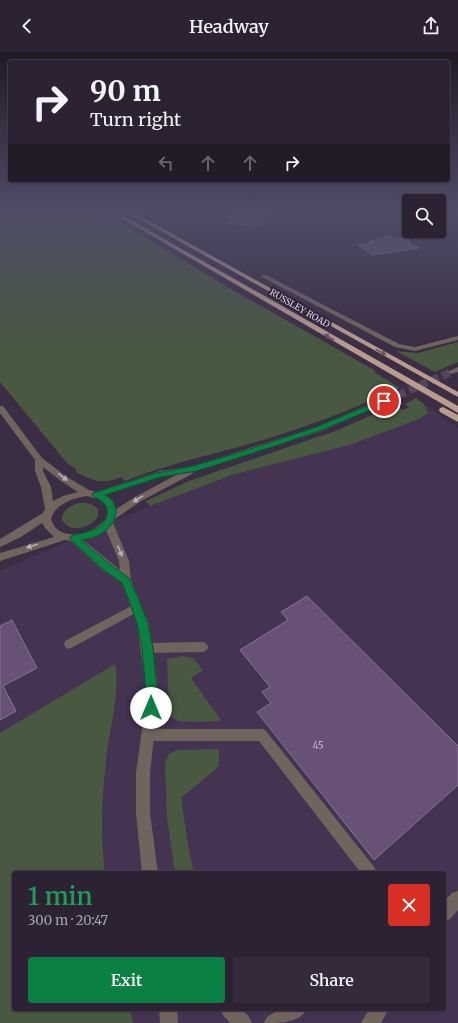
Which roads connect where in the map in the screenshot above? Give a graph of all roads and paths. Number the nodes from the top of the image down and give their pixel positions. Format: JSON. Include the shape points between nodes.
{"nodes":[{"id":1,"x":190,"y":256,"type":"edge"},
{"id":2,"x":209,"y":256,"type":"edge"},
{"id":3,"x":264,"y":276,"type":"dead end"},
{"id":4,"x":458,"y":338,"type":"edge"},
{"id":5,"x":363,"y":356,"type":"junction"},
{"id":6,"x":412,"y":369,"type":"junction"},
{"id":7,"x":458,"y":369,"type":"edge"},
{"id":8,"x":451,"y":372,"type":"tunnel mouth"},
{"id":9,"x":458,"y":389,"type":"edge"},
{"id":10,"x":398,"y":395,"type":"tunnel mouth"},
{"id":11,"x":458,"y":395,"type":"edge"},
{"id":12,"x":0,"y":408,"type":"edge"},
{"id":13,"x":458,"y":410,"type":"edge"},
{"id":14,"x":458,"y":419,"type":"edge"},
{"id":15,"x":39,"y":460,"type":"junction"},
{"id":16,"x":194,"y":469,"type":"junction"},
{"id":17,"x":92,"y":494,"type":"junction"},
{"id":18,"x":49,"y":512,"type":"junction"},
{"id":19,"x":110,"y":520,"type":"junction"},
{"id":20,"x":69,"y":538,"type":"junction"},
{"id":21,"x":0,"y":543,"type":"edge"},
{"id":22,"x":0,"y":557,"type":"edge"},
{"id":23,"x":126,"y":580,"type":"junction"},
{"id":24,"x":137,"y":608,"type":"junction"},
{"id":25,"x":69,"y":644,"type":"dead end"},
{"id":26,"x":147,"y":648,"type":"junction"},
{"id":27,"x":203,"y":648,"type":"dead end"},
{"id":28,"x":147,"y":736,"type":"junction"},
{"id":29,"x":150,"y":871,"type":"edge"},
{"id":30,"x":368,"y":871,"type":"edge"},
{"id":31,"x":458,"y":899,"type":"edge"},
{"id":32,"x":446,"y":912,"type":"edge"},
{"id":33,"x":168,"y":1011,"type":"edge"},
{"id":34,"x":231,"y":1011,"type":"edge"},
{"id":35,"x":294,"y":1011,"type":"edge"},
{"id":36,"x":379,"y":1011,"type":"edge"},
{"id":37,"x":169,"y":1023,"type":"edge"},
{"id":38,"x":243,"y":1023,"type":"edge"},
{"id":39,"x":273,"y":1023,"type":"edge"},
{"id":40,"x":370,"y":1023,"type":"edge"}],
"edges":[{"from":5,"to":1,"type":"highway","name":"RUSSLEY ROAD","one_way":true},
{"from":2,"to":6,"type":"highway","name":"RUSSLEY ROAD","one_way":true},
{"from":3,"to":4,"type":"lane","via":[[397,346],[415,349]]},
{"from":5,"to":13,"type":"highway","name":"RUSSLEY ROAD"},
{"from":5,"to":14,"type":"highway"},
{"from":6,"to":9,"type":"highway"},
{"from":6,"to":11,"type":"highway","name":"RUSSLEY ROAD"},
{"from":7,"to":8,"type":"street"},
{"from":10,"to":16,"type":"street","via":[[319,429]]},
{"from":12,"to":15,"type":"street"},
{"from":15,"to":17,"type":"street","one_way":true,"via":[[64,479]]},
{"from":15,"to":18,"type":"street","via":[[39,471],[46,487]]},
{"from":16,"to":17,"type":"street","via":[[160,474]]},
{"from":16,"to":19,"type":"street","one_way":true,"via":[[138,499]]},
{"from":17,"to":18,"type":"street","via":[[78,494],[66,498],[55,504]]},
{"from":17,"to":19,"type":"street","via":[[109,502],[112,509]]},
{"from":18,"to":20,"type":"street","via":[[48,525],[57,534]]},
{"from":18,"to":21,"type":"street"},
{"from":19,"to":20,"type":"street","via":[[94,534]]},
{"from":19,"to":23,"type":"street","one_way":true,"via":[[124,560]]},
{"from":20,"to":22,"type":"street","one_way":true},
{"from":20,"to":23,"type":"street"},
{"from":23,"to":24,"type":"street"},
{"from":24,"to":25,"type":"lane"},
{"from":24,"to":26,"type":"street"},
{"from":26,"to":27,"type":"lane"},
{"from":26,"to":28,"type":"street","via":[[151,708]]},
{"from":28,"to":29,"type":"street","via":[[142,813]]},
{"from":28,"to":30,"type":"lane","via":[[262,735]]},
{"from":31,"to":32,"type":"street"},
{"from":33,"to":37,"type":"street"},
{"from":34,"to":38,"type":"street"},
{"from":35,"to":39,"type":"street"},
{"from":36,"to":40,"type":"street"}]}
